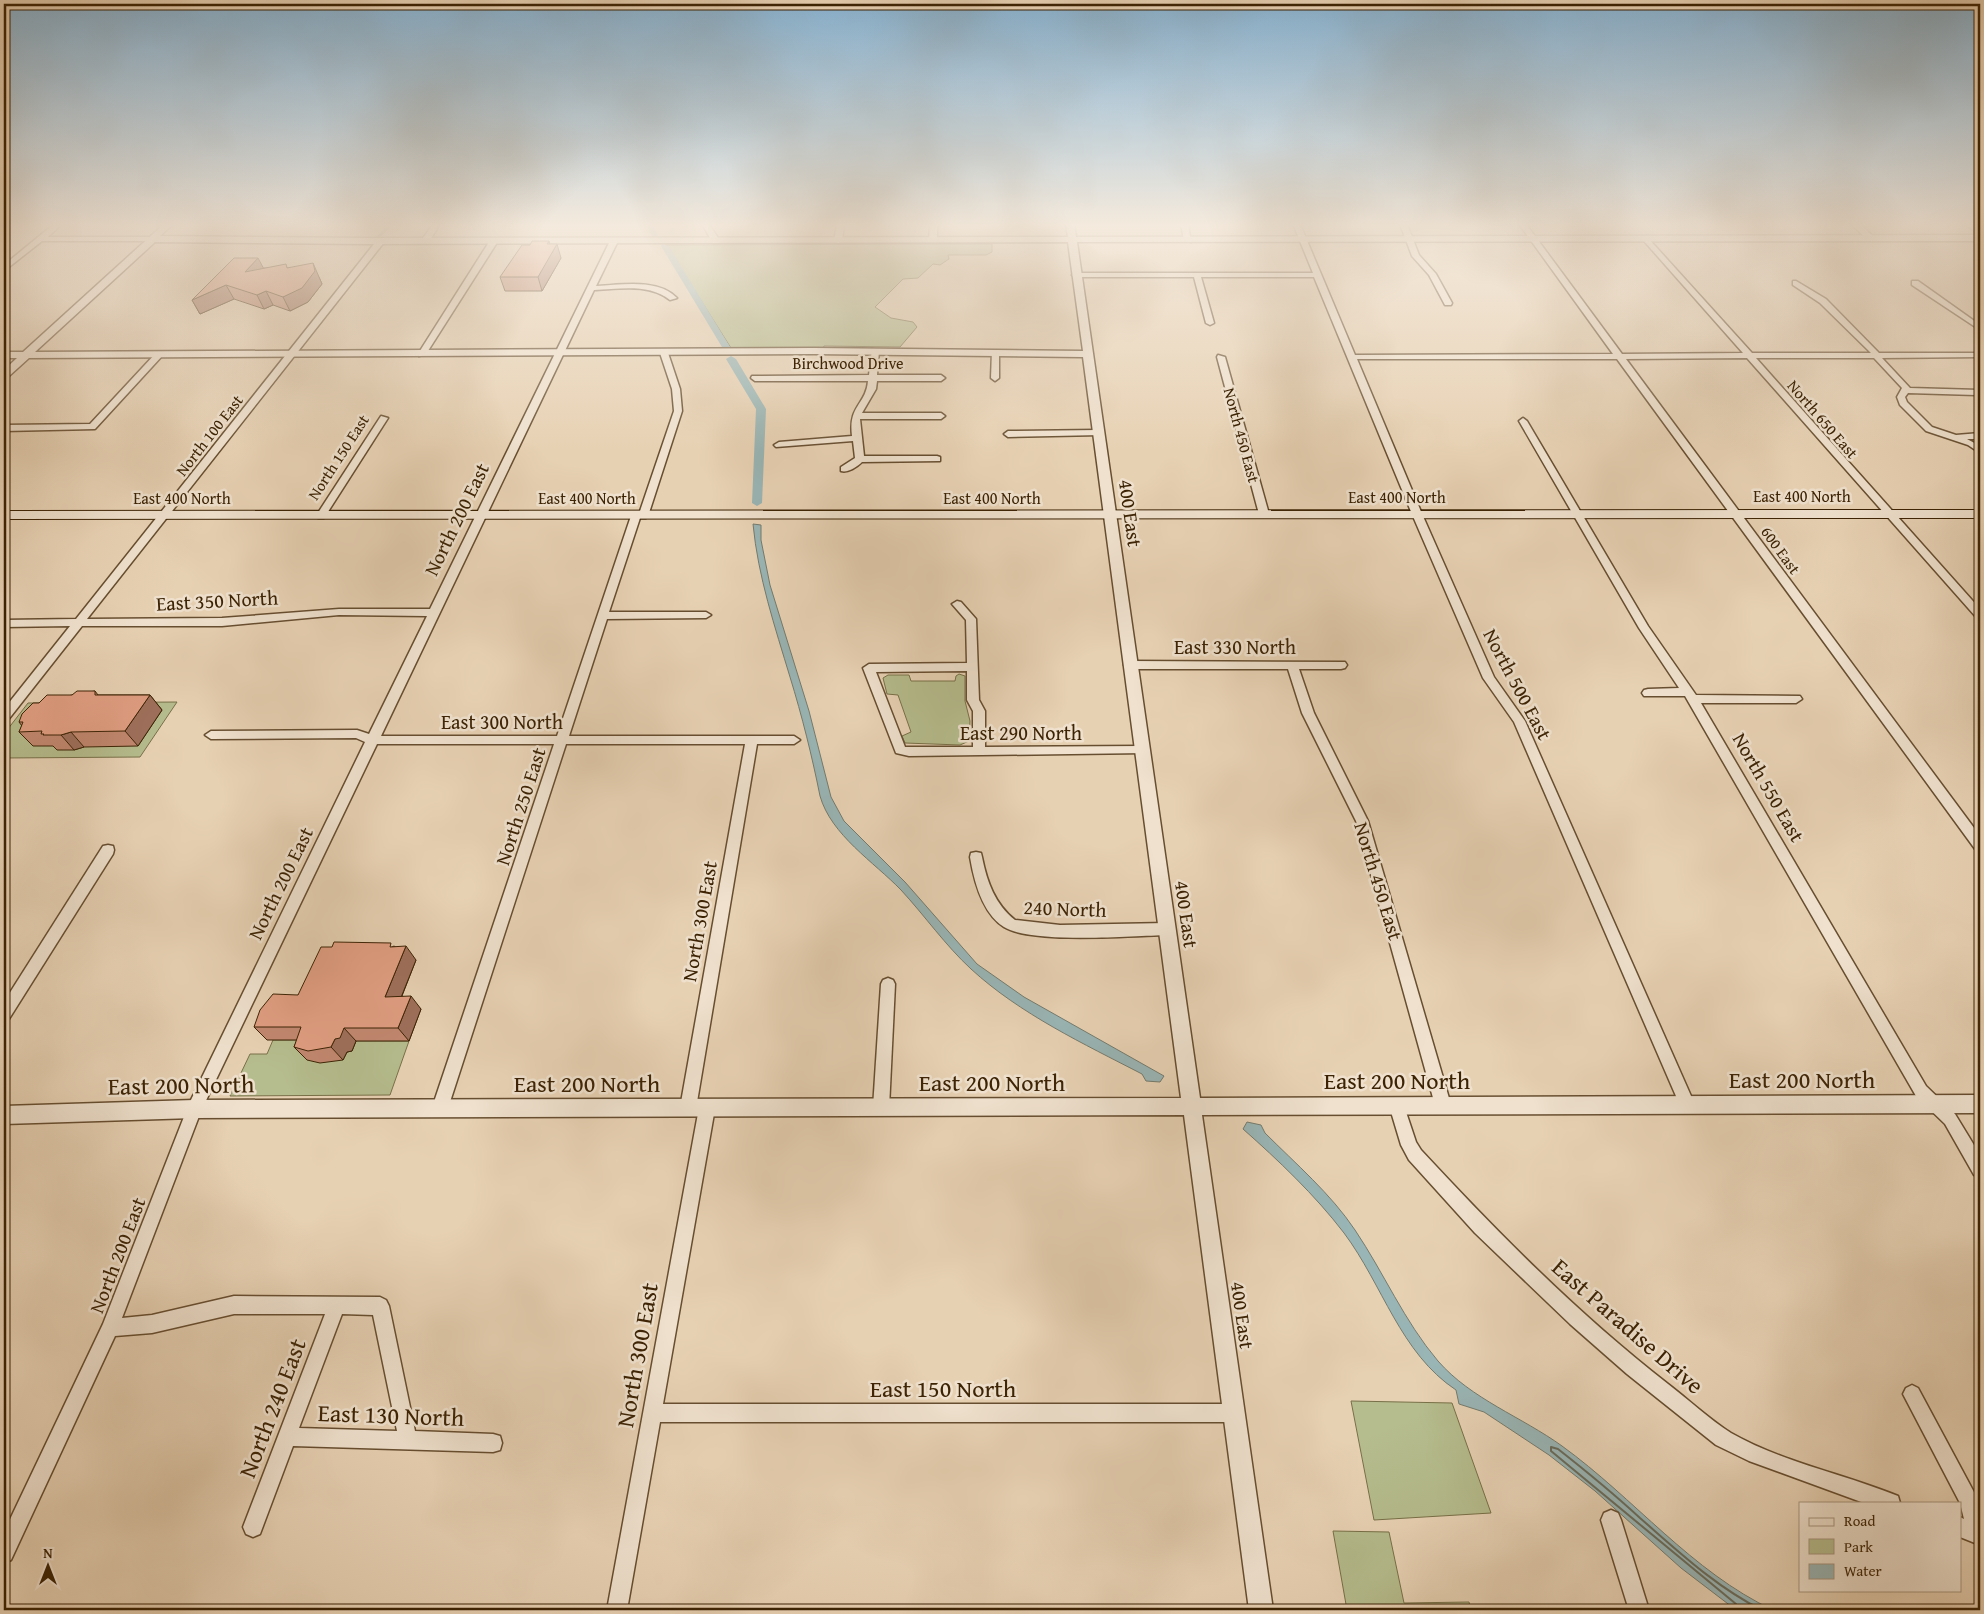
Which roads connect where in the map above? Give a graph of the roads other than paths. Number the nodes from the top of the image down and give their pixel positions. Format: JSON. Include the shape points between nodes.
{"nodes":[{"id":1,"x":86,"y":299,"type":"edge"},
{"id":2,"x":335,"y":299,"type":"edge"},
{"id":3,"x":457,"y":299,"type":"edge"},
{"id":4,"x":586,"y":299,"type":"edge"},
{"id":5,"x":1079,"y":299,"type":"edge"},
{"id":6,"x":1204,"y":299,"type":"edge"},
{"id":7,"x":1327,"y":299,"type":"edge"},
{"id":8,"x":1446,"y":299,"type":"edge"},
{"id":9,"x":1576,"y":299,"type":"edge"},
{"id":10,"x":1699,"y":299,"type":"edge"},
{"id":11,"x":1820,"y":299,"type":"edge"},
{"id":12,"x":1939,"y":299,"type":"edge"},
{"id":13,"x":1448,"y":303,"type":"dead end"},
{"id":14,"x":1210,"y":323,"type":"dead end"},
{"id":15,"x":1980,"y":328,"type":"edge"},
{"id":16,"x":875,"y":352,"type":"junction"},
{"id":17,"x":664,"y":353,"type":"junction"},
{"id":18,"x":422,"y":354,"type":"junction"},
{"id":19,"x":558,"y":354,"type":"junction"},
{"id":20,"x":995,"y":354,"type":"junction"},
{"id":21,"x":1087,"y":354,"type":"junction"},
{"id":22,"x":4,"y":355,"type":"edge"},
{"id":23,"x":25,"y":355,"type":"junction"},
{"id":24,"x":159,"y":355,"type":"junction"},
{"id":25,"x":291,"y":355,"type":"junction"},
{"id":26,"x":1747,"y":355,"type":"junction"},
{"id":27,"x":1876,"y":355,"type":"junction"},
{"id":28,"x":1980,"y":355,"type":"edge"},
{"id":29,"x":1618,"y":356,"type":"junction"},
{"id":30,"x":1221,"y":357,"type":"dead end"},
{"id":31,"x":1352,"y":357,"type":"junction"},
{"id":32,"x":4,"y":375,"type":"edge"},
{"id":33,"x":755,"y":378,"type":"dead end"},
{"id":34,"x":873,"y":378,"type":"junction"},
{"id":35,"x":941,"y":378,"type":"dead end"},
{"id":36,"x":995,"y":378,"type":"dead end"},
{"id":37,"x":1906,"y":390,"type":"junction"},
{"id":38,"x":1976,"y":392,"type":"dead end"},
{"id":39,"x":856,"y":416,"type":"junction"},
{"id":40,"x":941,"y":416,"type":"dead end"},
{"id":41,"x":384,"y":418,"type":"dead end"},
{"id":42,"x":1523,"y":421,"type":"dead end"},
{"id":43,"x":4,"y":428,"type":"edge"},
{"id":44,"x":1098,"y":433,"type":"junction"},
{"id":45,"x":1008,"y":434,"type":"dead end"},
{"id":46,"x":1980,"y":436,"type":"edge"},
{"id":47,"x":857,"y":438,"type":"junction"},
{"id":48,"x":1955,"y":438,"type":"junction"},
{"id":49,"x":779,"y":444,"type":"dead end"},
{"id":50,"x":1980,"y":450,"type":"edge"},
{"id":51,"x":860,"y":459,"type":"junction"},
{"id":52,"x":937,"y":459,"type":"dead end"},
{"id":53,"x":844,"y":469,"type":"dead end"},
{"id":54,"x":1264,"y":514,"type":"junction"},
{"id":55,"x":1417,"y":514,"type":"junction"},
{"id":56,"x":1578,"y":514,"type":"junction"},
{"id":57,"x":1735,"y":514,"type":"junction"},
{"id":58,"x":1889,"y":514,"type":"junction"},
{"id":59,"x":1980,"y":514,"type":"edge"},
{"id":60,"x":4,"y":515,"type":"edge"},
{"id":61,"x":165,"y":515,"type":"junction"},
{"id":62,"x":1109,"y":515,"type":"junction"},
{"id":63,"x":321,"y":516,"type":"junction"},
{"id":64,"x":480,"y":516,"type":"junction"},
{"id":65,"x":640,"y":516,"type":"junction"},
{"id":66,"x":957,"y":604,"type":"dead end"},
{"id":67,"x":432,"y":613,"type":"junction"},
{"id":68,"x":706,"y":615,"type":"dead end"},
{"id":69,"x":1980,"y":615,"type":"edge"},
{"id":70,"x":603,"y":616,"type":"junction"},
{"id":71,"x":4,"y":623,"type":"edge"},
{"id":72,"x":78,"y":623,"type":"junction"},
{"id":73,"x":1130,"y":665,"type":"junction"},
{"id":74,"x":1292,"y":665,"type":"junction"},
{"id":75,"x":1341,"y":665,"type":"dead end"},
{"id":76,"x":972,"y":667,"type":"junction"},
{"id":77,"x":1648,"y":693,"type":"dead end"},
{"id":78,"x":1690,"y":695,"type":"junction"},
{"id":79,"x":1796,"y":699,"type":"dead end"},
{"id":80,"x":4,"y":717,"type":"edge"},
{"id":81,"x":212,"y":735,"type":"dead end"},
{"id":82,"x":563,"y":739,"type":"junction"},
{"id":83,"x":371,"y":740,"type":"junction"},
{"id":84,"x":752,"y":740,"type":"junction"},
{"id":85,"x":794,"y":740,"type":"dead end"},
{"id":86,"x":1142,"y":750,"type":"junction"},
{"id":87,"x":978,"y":751,"type":"junction"},
{"id":88,"x":1980,"y":845,"type":"edge"},
{"id":89,"x":108,"y":850,"type":"dead end"},
{"id":90,"x":976,"y":857,"type":"dead end"},
{"id":91,"x":1167,"y":929,"type":"junction"},
{"id":92,"x":888,"y":984,"type":"dead end"},
{"id":93,"x":4,"y":1014,"type":"edge"},
{"id":94,"x":1687,"y":1104,"type":"junction"},
{"id":95,"x":1936,"y":1104,"type":"junction"},
{"id":96,"x":1980,"y":1104,"type":"edge"},
{"id":97,"x":1397,"y":1105,"type":"junction"},
{"id":98,"x":1443,"y":1105,"type":"junction"},
{"id":99,"x":1191,"y":1106,"type":"junction"},
{"id":100,"x":440,"y":1108,"type":"junction"},
{"id":101,"x":688,"y":1108,"type":"junction"},
{"id":102,"x":707,"y":1108,"type":"junction"},
{"id":103,"x":881,"y":1108,"type":"junction"},
{"id":104,"x":194,"y":1109,"type":"junction"},
{"id":105,"x":4,"y":1115,"type":"edge"},
{"id":106,"x":1980,"y":1170,"type":"edge"},
{"id":107,"x":336,"y":1307,"type":"junction"},
{"id":108,"x":110,"y":1328,"type":"junction"},
{"id":109,"x":1912,"y":1394,"type":"dead end"},
{"id":110,"x":652,"y":1413,"type":"junction"},
{"id":111,"x":1234,"y":1413,"type":"junction"},
{"id":112,"x":287,"y":1437,"type":"junction"},
{"id":113,"x":408,"y":1441,"type":"junction"},
{"id":114,"x":493,"y":1443,"type":"dead end"},
{"id":115,"x":1888,"y":1502,"type":"edge"},
{"id":116,"x":1611,"y":1520,"type":"dead end"},
{"id":117,"x":253,"y":1527,"type":"dead end"},
{"id":118,"x":1972,"y":1532,"type":"edge"},
{"id":119,"x":4,"y":1553,"type":"edge"},
{"id":120,"x":617,"y":1610,"type":"edge"},
{"id":121,"x":1261,"y":1610,"type":"edge"},
{"id":122,"x":1639,"y":1610,"type":"edge"}],
"edges":[{"from":1,"to":23,"type":"street"},
{"from":2,"to":25,"type":"street","name":"North 100 East"},
{"from":3,"to":18,"type":"street"},
{"from":4,"to":19,"type":"street","name":"North 200 East"},
{"from":5,"to":21,"type":"street","name":"400 East"},
{"from":6,"to":14,"type":"street"},
{"from":7,"to":31,"type":"street","name":"North 500 East"},
{"from":8,"to":13,"type":"street"},
{"from":9,"to":29,"type":"street","name":"600 East"},
{"from":10,"to":26,"type":"street","name":"North 650 East"},
{"from":11,"to":27,"type":"street"},
{"from":12,"to":15,"type":"street"},
{"from":16,"to":17,"type":"street"},
{"from":16,"to":20,"type":"street"},
{"from":16,"to":34,"type":"street"},
{"from":17,"to":19,"type":"street"},
{"from":17,"to":65,"type":"street","name":"North 250 East","via":[[676,389],[678,411]]},
{"from":18,"to":19,"type":"street"},
{"from":18,"to":25,"type":"street"},
{"from":19,"to":64,"type":"street","name":"North 200 East"},
{"from":20,"to":21,"type":"street"},
{"from":20,"to":36,"type":"street"},
{"from":21,"to":44,"type":"street","name":"400 East"},
{"from":22,"to":23,"type":"street"},
{"from":23,"to":24,"type":"street"},
{"from":23,"to":32,"type":"street"},
{"from":24,"to":25,"type":"street"},
{"from":24,"to":43,"type":"street","via":[[92,428]]},
{"from":25,"to":61,"type":"street","name":"North 100 East"},
{"from":26,"to":27,"type":"street"},
{"from":26,"to":29,"type":"street"},
{"from":26,"to":58,"type":"street","name":"North 650 East"},
{"from":27,"to":28,"type":"street"},
{"from":27,"to":37,"type":"street"},
{"from":29,"to":31,"type":"street"},
{"from":29,"to":57,"type":"street","name":"600 East"},
{"from":30,"to":54,"type":"street","name":"North 450 East"},
{"from":31,"to":55,"type":"street","name":"North 500 East"},
{"from":33,"to":34,"type":"street","name":"Birchwood Drive"},
{"from":34,"to":35,"type":"street","name":"Birchwood Drive"},
{"from":34,"to":39,"type":"street","via":[[871,394]]},
{"from":37,"to":38,"type":"street"},
{"from":37,"to":48,"type":"street","via":[[1901,400],[1910,411],[1929,429]]},
{"from":39,"to":40,"type":"street"},
{"from":39,"to":47,"type":"street"},
{"from":41,"to":63,"type":"street","name":"North 150 East"},
{"from":42,"to":56,"type":"street","name":"North 550 East"},
{"from":44,"to":45,"type":"street"},
{"from":44,"to":62,"type":"street","name":"400 East"},
{"from":46,"to":48,"type":"street"},
{"from":47,"to":49,"type":"street"},
{"from":47,"to":51,"type":"street"},
{"from":48,"to":50,"type":"street"},
{"from":51,"to":52,"type":"street"},
{"from":51,"to":53,"type":"street"},
{"from":54,"to":55,"type":"main road","name":"East 400 North"},
{"from":54,"to":62,"type":"main road","name":"East 400 North"},
{"from":55,"to":56,"type":"main road","name":"East 400 North"},
{"from":55,"to":94,"type":"street","name":"North 500 East","via":[[1489,678],[1520,721]]},
{"from":56,"to":57,"type":"main road","name":"East 400 North"},
{"from":56,"to":78,"type":"street","name":"North 550 East","via":[[1644,628]]},
{"from":57,"to":58,"type":"main road","name":"East 400 North"},
{"from":57,"to":88,"type":"street","name":"600 East"},
{"from":58,"to":59,"type":"main road","name":"East 400 North"},
{"from":58,"to":69,"type":"street","name":"North 650 East"},
{"from":60,"to":61,"type":"main road","name":"East 400 North"},
{"from":61,"to":63,"type":"main road","name":"East 400 North"},
{"from":61,"to":72,"type":"street","name":"North 100 East"},
{"from":62,"to":65,"type":"main road","name":"East 400 North"},
{"from":62,"to":73,"type":"street","name":"400 East"},
{"from":63,"to":64,"type":"main road","name":"East 400 North"},
{"from":64,"to":65,"type":"main road","name":"East 400 North"},
{"from":64,"to":67,"type":"street","name":"North 200 East"},
{"from":65,"to":70,"type":"street","name":"North 250 East"},
{"from":66,"to":76,"type":"street","via":[[971,619]]},
{"from":67,"to":72,"type":"street","name":"East 350 North","via":[[339,612],[222,622]]},
{"from":67,"to":83,"type":"street","name":"North 200 East"},
{"from":68,"to":70,"type":"street"},
{"from":70,"to":82,"type":"street","name":"North 250 East"},
{"from":71,"to":72,"type":"street","name":"East 350 North"},
{"from":72,"to":80,"type":"street","name":"North 100 East"},
{"from":73,"to":74,"type":"street","name":"East 330 North"},
{"from":73,"to":86,"type":"street","name":"400 East"},
{"from":74,"to":75,"type":"street","name":"East 330 North"},
{"from":74,"to":98,"type":"street","name":"North 450 East","via":[[1308,713],[1362,821]]},
{"from":76,"to":87,"type":"street","via":[[973,700],[979,711]]},
{"from":76,"to":87,"type":"street","name":"East 290 North","via":[[869,668],[900,750]]},
{"from":77,"to":78,"type":"street"},
{"from":78,"to":79,"type":"street"},
{"from":78,"to":95,"type":"street","name":"North 550 East","via":[[1921,1091]]},
{"from":81,"to":83,"type":"street","name":"East 300 North","via":[[356,734]]},
{"from":82,"to":83,"type":"street","name":"East 300 North"},
{"from":82,"to":84,"type":"street","name":"East 300 North"},
{"from":82,"to":100,"type":"street","name":"North 250 East"},
{"from":83,"to":104,"type":"street","name":"North 200 East"},
{"from":84,"to":85,"type":"street","name":"East 300 North"},
{"from":84,"to":101,"type":"street","name":"North 300 East"},
{"from":86,"to":87,"type":"street","name":"East 290 North"},
{"from":86,"to":91,"type":"street","name":"400 East"},
{"from":89,"to":93,"type":"street"},
{"from":90,"to":91,"type":"street","name":"240 North","via":[[988,896],[997,912],[1012,926],[1040,931]]},
{"from":91,"to":99,"type":"street","name":"400 East"},
{"from":92,"to":103,"type":"street"},
{"from":94,"to":95,"type":"street","name":"East 200 North"},
{"from":94,"to":98,"type":"street","name":"East 200 North"},
{"from":95,"to":96,"type":"street","name":"East 200 North"},
{"from":95,"to":106,"type":"street","name":"North 550 East","via":[[1950,1119]]},
{"from":97,"to":98,"type":"street","name":"East 200 North"},
{"from":97,"to":99,"type":"street","name":"East 200 North"},
{"from":97,"to":115,"type":"street","name":"East Paradise Drive","via":[[1415,1155],[1481,1226],[1576,1318],[1685,1410],[1723,1438],[1749,1452]]},
{"from":99,"to":103,"type":"street","name":"East 200 North"},
{"from":99,"to":111,"type":"street","name":"400 East"},
{"from":100,"to":101,"type":"street","name":"East 200 North"},
{"from":100,"to":104,"type":"street","name":"East 200 North"},
{"from":101,"to":102,"type":"street","name":"East 200 North"},
{"from":102,"to":103,"type":"street","name":"East 200 North"},
{"from":102,"to":110,"type":"street","name":"North 300 East"},
{"from":104,"to":105,"type":"street","name":"East 200 North"},
{"from":104,"to":108,"type":"street","name":"North 200 East"},
{"from":107,"to":108,"type":"street","via":[[234,1305],[152,1324]]},
{"from":107,"to":112,"type":"street","name":"North 240 East"},
{"from":107,"to":113,"type":"street","via":[[380,1306]]},
{"from":108,"to":119,"type":"street","name":"North 200 East"},
{"from":109,"to":118,"type":"street","via":[[1969,1504]]},
{"from":110,"to":111,"type":"street","name":"East 150 North"},
{"from":110,"to":120,"type":"street","name":"North 300 East"},
{"from":111,"to":121,"type":"street","name":"400 East"},
{"from":112,"to":113,"type":"street","name":"East 130 North"},
{"from":112,"to":117,"type":"street","name":"North 240 East"},
{"from":113,"to":114,"type":"street","name":"East 130 North"},
{"from":116,"to":122,"type":"street"}]}
